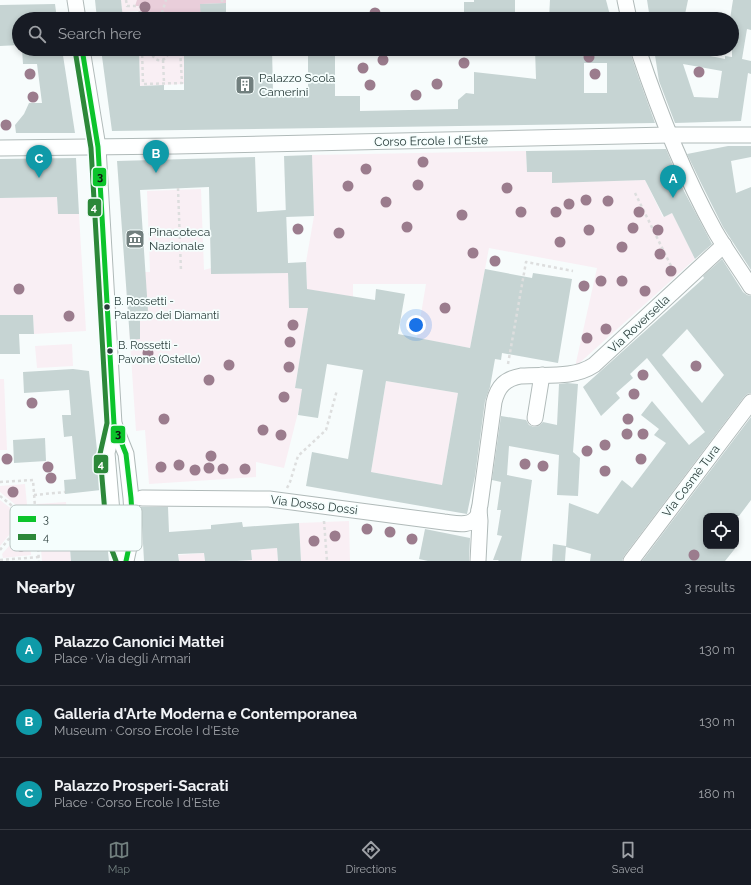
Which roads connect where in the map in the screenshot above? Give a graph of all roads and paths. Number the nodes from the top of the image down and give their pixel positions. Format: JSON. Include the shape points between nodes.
{"nodes":[{"id":1,"x":75,"y":0,"type":"edge"},
{"id":2,"x":126,"y":0,"type":"edge"},
{"id":3,"x":166,"y":0,"type":"edge"},
{"id":4,"x":625,"y":0,"type":"edge"},
{"id":5,"x":77,"y":12,"type":"edge"},
{"id":6,"x":140,"y":12,"type":"edge"},
{"id":7,"x":163,"y":12,"type":"edge"},
{"id":8,"x":628,"y":12,"type":"edge"},
{"id":9,"x":84,"y":56,"type":"edge"},
{"id":10,"x":142,"y":56,"type":"edge"},
{"id":11,"x":153,"y":56,"type":"edge"},
{"id":12,"x":167,"y":56,"type":"edge"},
{"id":13,"x":180,"y":56,"type":"edge"},
{"id":14,"x":640,"y":56,"type":"edge"},
{"id":15,"x":163,"y":60,"type":"junction"},
{"id":16,"x":164,"y":84,"type":"junction"},
{"id":17,"x":751,"y":134,"type":"edge"},
{"id":18,"x":669,"y":135,"type":"junction"},
{"id":19,"x":104,"y":147,"type":"junction"},
{"id":20,"x":0,"y":148,"type":"edge"},
{"id":21,"x":178,"y":188,"type":"dead end"},
{"id":22,"x":635,"y":192,"type":"dead end"},
{"id":23,"x":203,"y":232,"type":"dead end"},
{"id":24,"x":180,"y":233,"type":"junction"},
{"id":25,"x":148,"y":234,"type":"dead end"},
{"id":26,"x":724,"y":245,"type":"junction"},
{"id":27,"x":181,"y":271,"type":"dead end"},
{"id":28,"x":573,"y":271,"type":"dead end"},
{"id":29,"x":681,"y":285,"type":"junction"},
{"id":30,"x":751,"y":287,"type":"edge"},
{"id":31,"x":542,"y":375,"type":"junction"},
{"id":32,"x":505,"y":383,"type":"junction"},
{"id":33,"x":337,"y":390,"type":"dead end"},
{"id":34,"x":751,"y":402,"type":"edge"},
{"id":35,"x":535,"y":418,"type":"dead end"},
{"id":36,"x":0,"y":482,"type":"edge"},
{"id":37,"x":65,"y":492,"type":"dead end"},
{"id":38,"x":34,"y":495,"type":"junction"},
{"id":39,"x":0,"y":496,"type":"edge"},
{"id":40,"x":142,"y":498,"type":"dead end"},
{"id":41,"x":281,"y":501,"type":"junction"},
{"id":42,"x":11,"y":505,"type":"edge"},
{"id":43,"x":35,"y":505,"type":"edge"},
{"id":44,"x":131,"y":505,"type":"edge"},
{"id":45,"x":322,"y":506,"type":"junction"},
{"id":46,"x":479,"y":510,"type":"junction"},
{"id":47,"x":10,"y":537,"type":"edge"},
{"id":48,"x":0,"y":550,"type":"edge"},
{"id":49,"x":39,"y":551,"type":"edge"},
{"id":50,"x":128,"y":551,"type":"edge"},
{"id":51,"x":39,"y":557,"type":"junction"},
{"id":52,"x":0,"y":560,"type":"edge"},
{"id":53,"x":39,"y":561,"type":"edge"},
{"id":54,"x":125,"y":561,"type":"edge"},
{"id":55,"x":327,"y":561,"type":"edge"},
{"id":56,"x":478,"y":561,"type":"edge"},
{"id":57,"x":631,"y":561,"type":"edge"}],
"edges":[{"from":1,"to":5,"type":"street"},
{"from":2,"to":6,"type":"path","via":[[127,6],[140,6]]},
{"from":3,"to":7,"type":"path"},
{"from":4,"to":8,"type":"street"},
{"from":9,"to":19,"type":"street"},
{"from":10,"to":16,"type":"path","via":[[143,84]]},
{"from":11,"to":15,"type":"path"},
{"from":12,"to":15,"type":"path"},
{"from":13,"to":16,"type":"path","via":[[182,83]]},
{"from":14,"to":18,"type":"street"},
{"from":15,"to":16,"type":"path"},
{"from":17,"to":18,"type":"street","name":"Corso Ercole I d'Este"},
{"from":18,"to":19,"type":"street","name":"Corso Ercole I d'Este"},
{"from":18,"to":26,"type":"street","via":[[694,190]]},
{"from":19,"to":20,"type":"street","name":"Corso Ercole I d'Este"},
{"from":19,"to":44,"type":"street","via":[[114,424],[126,454]]},
{"from":21,"to":24,"type":"path"},
{"from":22,"to":29,"type":"path"},
{"from":23,"to":24,"type":"path"},
{"from":24,"to":25,"type":"path"},
{"from":24,"to":27,"type":"path"},
{"from":26,"to":29,"type":"street","name":"Via Roversella"},
{"from":26,"to":30,"type":"street"},
{"from":28,"to":32,"type":"path","via":[[526,262]]},
{"from":29,"to":31,"type":"street","name":"Via Roversella","via":[[590,368],[576,373]]},
{"from":31,"to":32,"type":"street","name":"Via Roversella","via":[[514,378]]},
{"from":31,"to":35,"type":"street"},
{"from":32,"to":46,"type":"street","via":[[496,394]]},
{"from":33,"to":41,"type":"path","via":[[326,430],[298,456]]},
{"from":34,"to":57,"type":"street","name":"Via Cosmè Tura"},
{"from":36,"to":38,"type":"path","via":[[33,480]]},
{"from":37,"to":38,"type":"path"},
{"from":38,"to":43,"type":"path"},
{"from":39,"to":42,"type":"path"},
{"from":40,"to":41,"type":"street","name":"Via Dosso Dossi"},
{"from":41,"to":45,"type":"street","name":"Via Dosso Dossi"},
{"from":45,"to":46,"type":"street","name":"Via Dosso Dossi","via":[[460,523],[472,521]]},
{"from":45,"to":55,"type":"path"},
{"from":46,"to":56,"type":"street"},
{"from":47,"to":48,"type":"path"},
{"from":49,"to":51,"type":"path"},
{"from":50,"to":54,"type":"street"},
{"from":51,"to":52,"type":"path"},
{"from":51,"to":53,"type":"path"}]}
